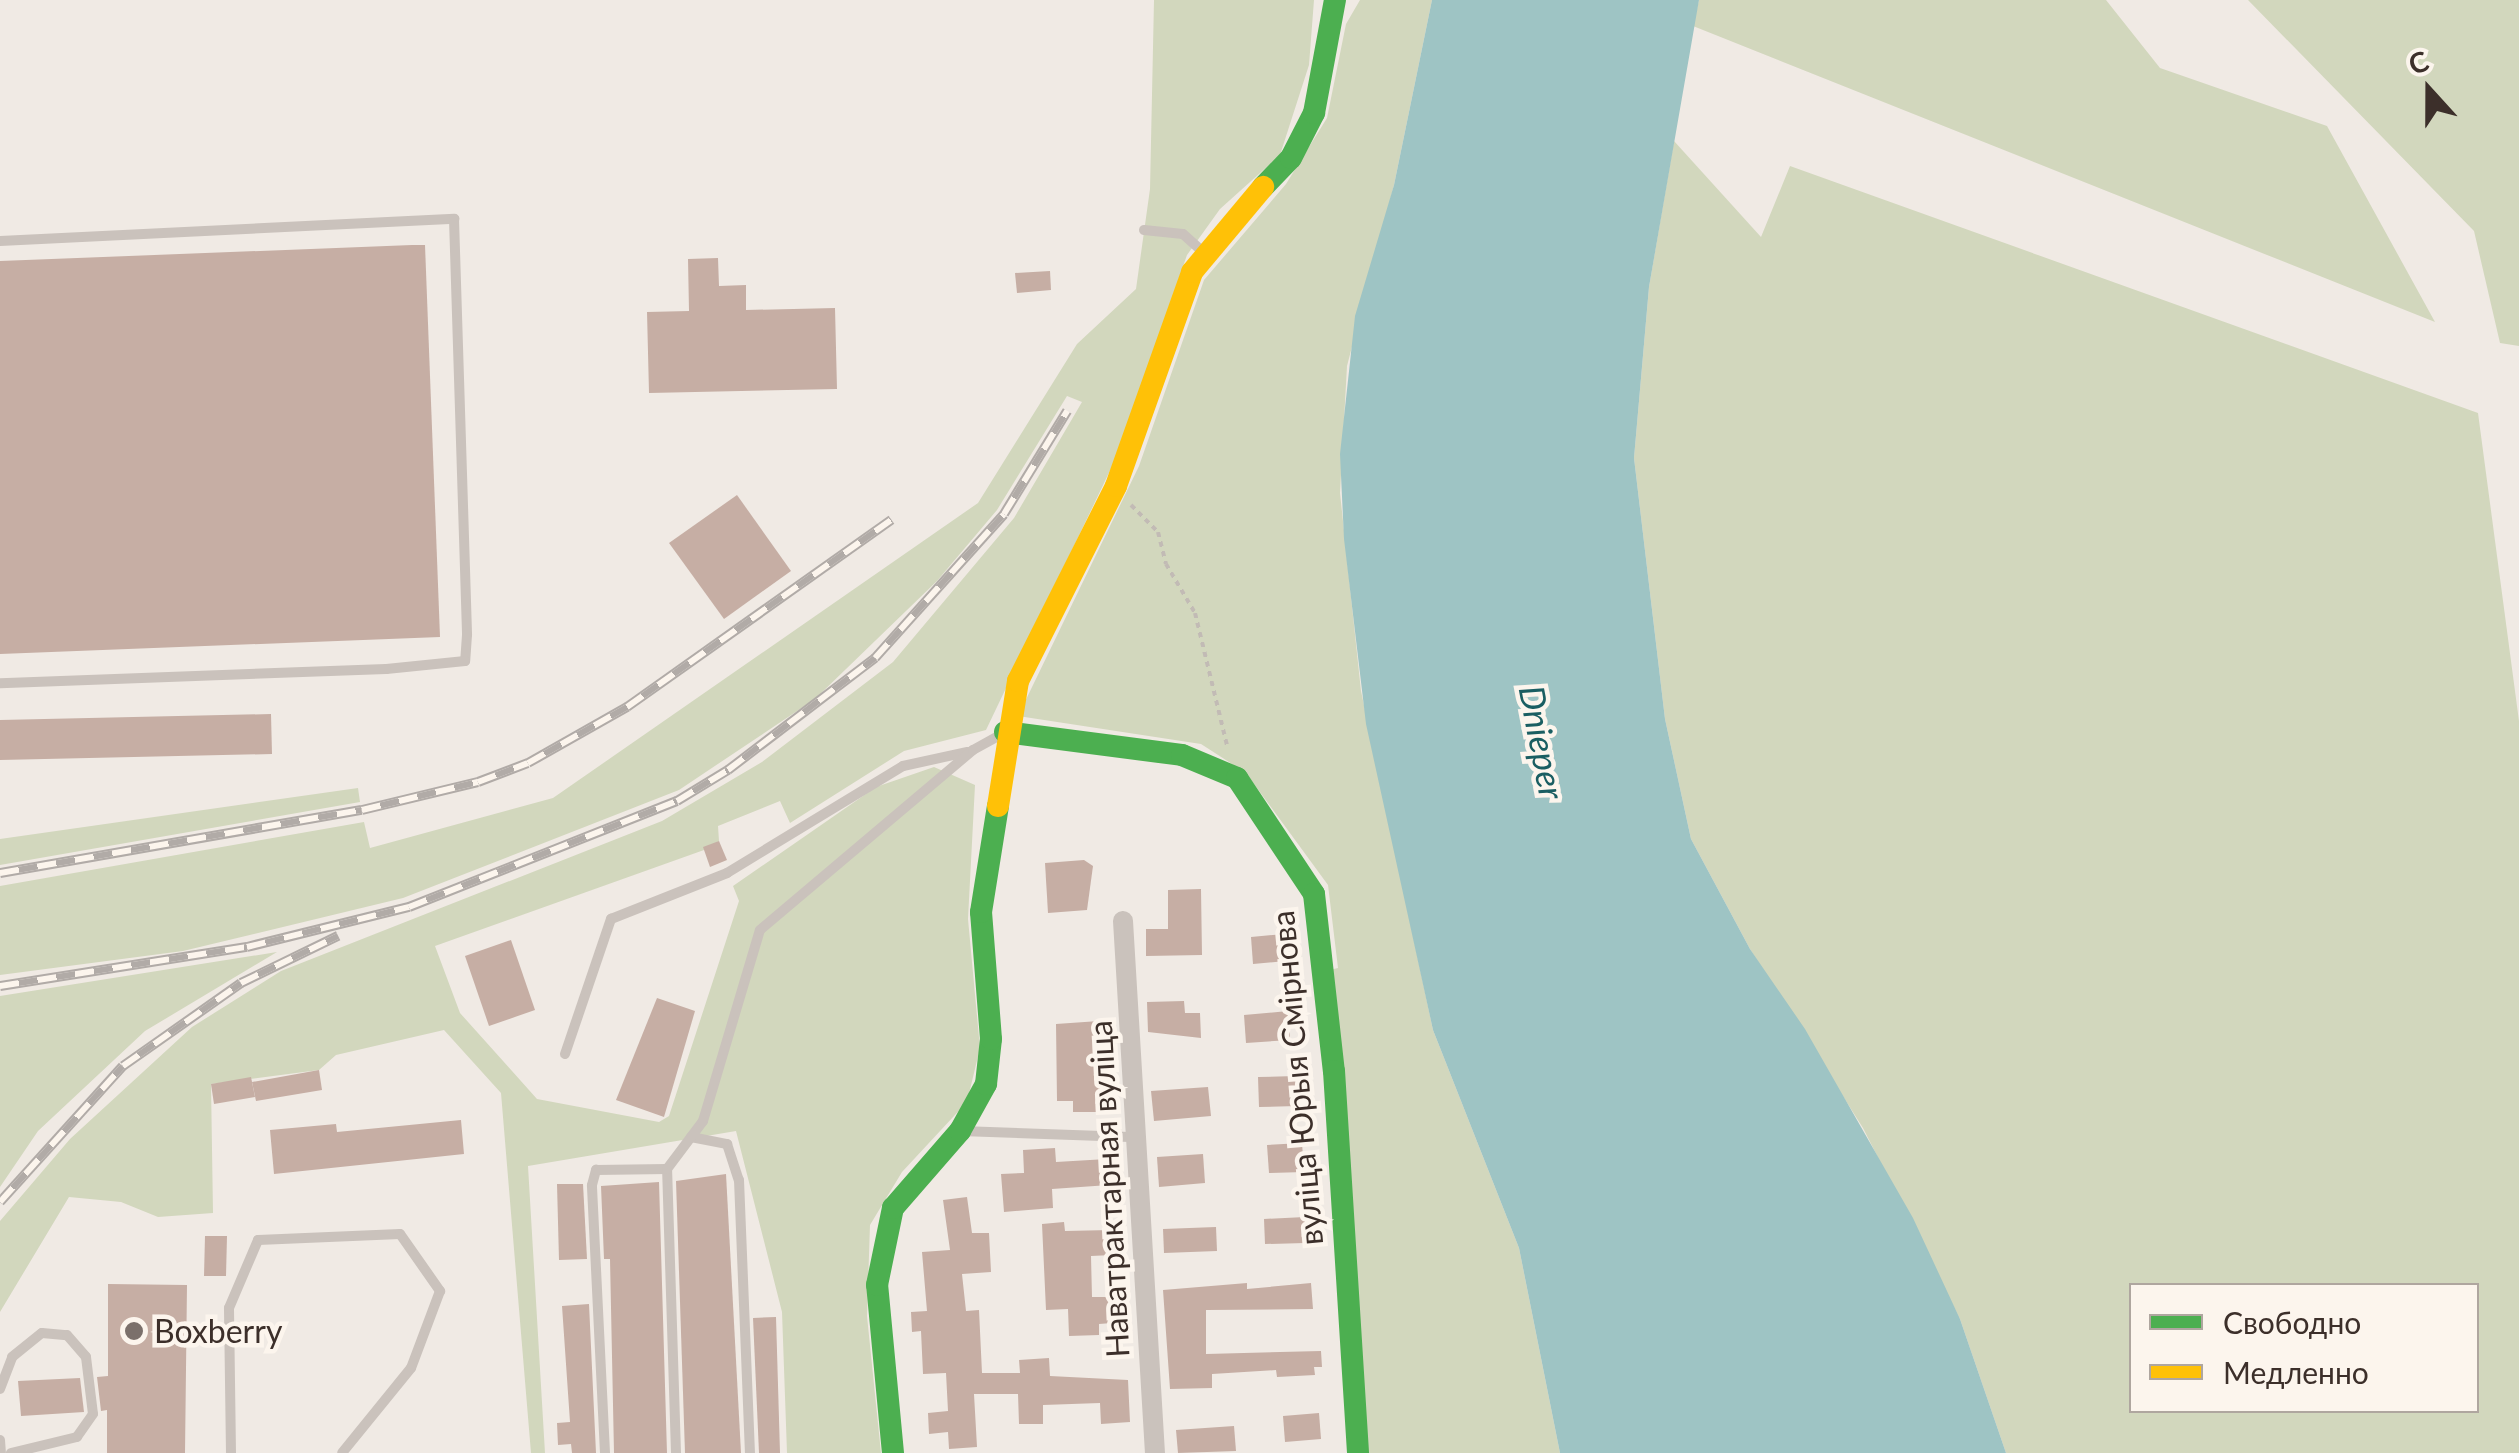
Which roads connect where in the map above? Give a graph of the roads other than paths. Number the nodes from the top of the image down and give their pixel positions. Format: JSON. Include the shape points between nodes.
{"nodes":[{"id":1,"x":1335,"y":0,"type":"edge"},
{"id":2,"x":1144,"y":230,"type":"dead end"},
{"id":3,"x":0,"y":241,"type":"edge"},
{"id":4,"x":1204,"y":253,"type":"junction"},
{"id":5,"x":0,"y":683,"type":"edge"},
{"id":6,"x":1005,"y":732,"type":"junction"},
{"id":7,"x":973,"y":750,"type":"junction"},
{"id":8,"x":1122,"y":920,"type":"dead end"},
{"id":9,"x":565,"y":1054,"type":"dead end"},
{"id":10,"x":960,"y":1132,"type":"junction"},
{"id":11,"x":691,"y":1136,"type":"junction"},
{"id":12,"x":1137,"y":1137,"type":"junction"},
{"id":13,"x":667,"y":1169,"type":"junction"},
{"id":14,"x":0,"y":1388,"type":"edge"},
{"id":15,"x":0,"y":1440,"type":"edge"},
{"id":16,"x":1,"y":1453,"type":"edge"},
{"id":17,"x":12,"y":1453,"type":"edge"},
{"id":18,"x":231,"y":1453,"type":"edge"},
{"id":19,"x":342,"y":1453,"type":"edge"},
{"id":20,"x":605,"y":1453,"type":"edge"},
{"id":21,"x":676,"y":1453,"type":"edge"},
{"id":22,"x":750,"y":1453,"type":"edge"},
{"id":23,"x":893,"y":1453,"type":"edge"},
{"id":24,"x":1155,"y":1453,"type":"edge"},
{"id":25,"x":1358,"y":1453,"type":"edge"}],
"edges":[{"from":1,"to":4,"type":"street","via":[[1314,113],[1291,158]]},
{"from":2,"to":4,"type":"lane","via":[[1183,234]]},
{"from":3,"to":5,"type":"lane","via":[[454,219],[467,635],[464,661]]},
{"from":4,"to":6,"type":"street","via":[[1116,486],[1018,682]]},
{"from":6,"to":7,"type":"lane"},
{"from":6,"to":10,"type":"street","via":[[981,912],[991,1039],[986,1084]]},
{"from":6,"to":25,"type":"street","name":"вуліца Юрыя Смірнова","via":[[1182,754],[1237,778],[1314,894],[1334,1072]]},
{"from":7,"to":9,"type":"lane","via":[[903,766],[727,874],[611,920]]},
{"from":7,"to":11,"type":"lane","via":[[778,908],[760,930],[703,1121]]},
{"from":8,"to":12,"type":"street","name":"Наватрактарная вуліца"},
{"from":10,"to":12,"type":"lane"},
{"from":10,"to":23,"type":"street","via":[[893,1208],[877,1285]]},
{"from":11,"to":13,"type":"lane"},
{"from":11,"to":22,"type":"lane","via":[[726,1144],[740,1180]]},
{"from":12,"to":24,"type":"street","name":"Наватрактарная вуліца"},
{"from":13,"to":20,"type":"lane","via":[[596,1170],[592,1185]]},
{"from":13,"to":21,"type":"lane"},
{"from":14,"to":17,"type":"lane","via":[[12,1357],[42,1333],[67,1335],[86,1357],[93,1414],[77,1437]]},
{"from":15,"to":16,"type":"lane"},
{"from":18,"to":19,"type":"lane","via":[[229,1308],[258,1240],[400,1234],[440,1291],[410,1368]]}]}
